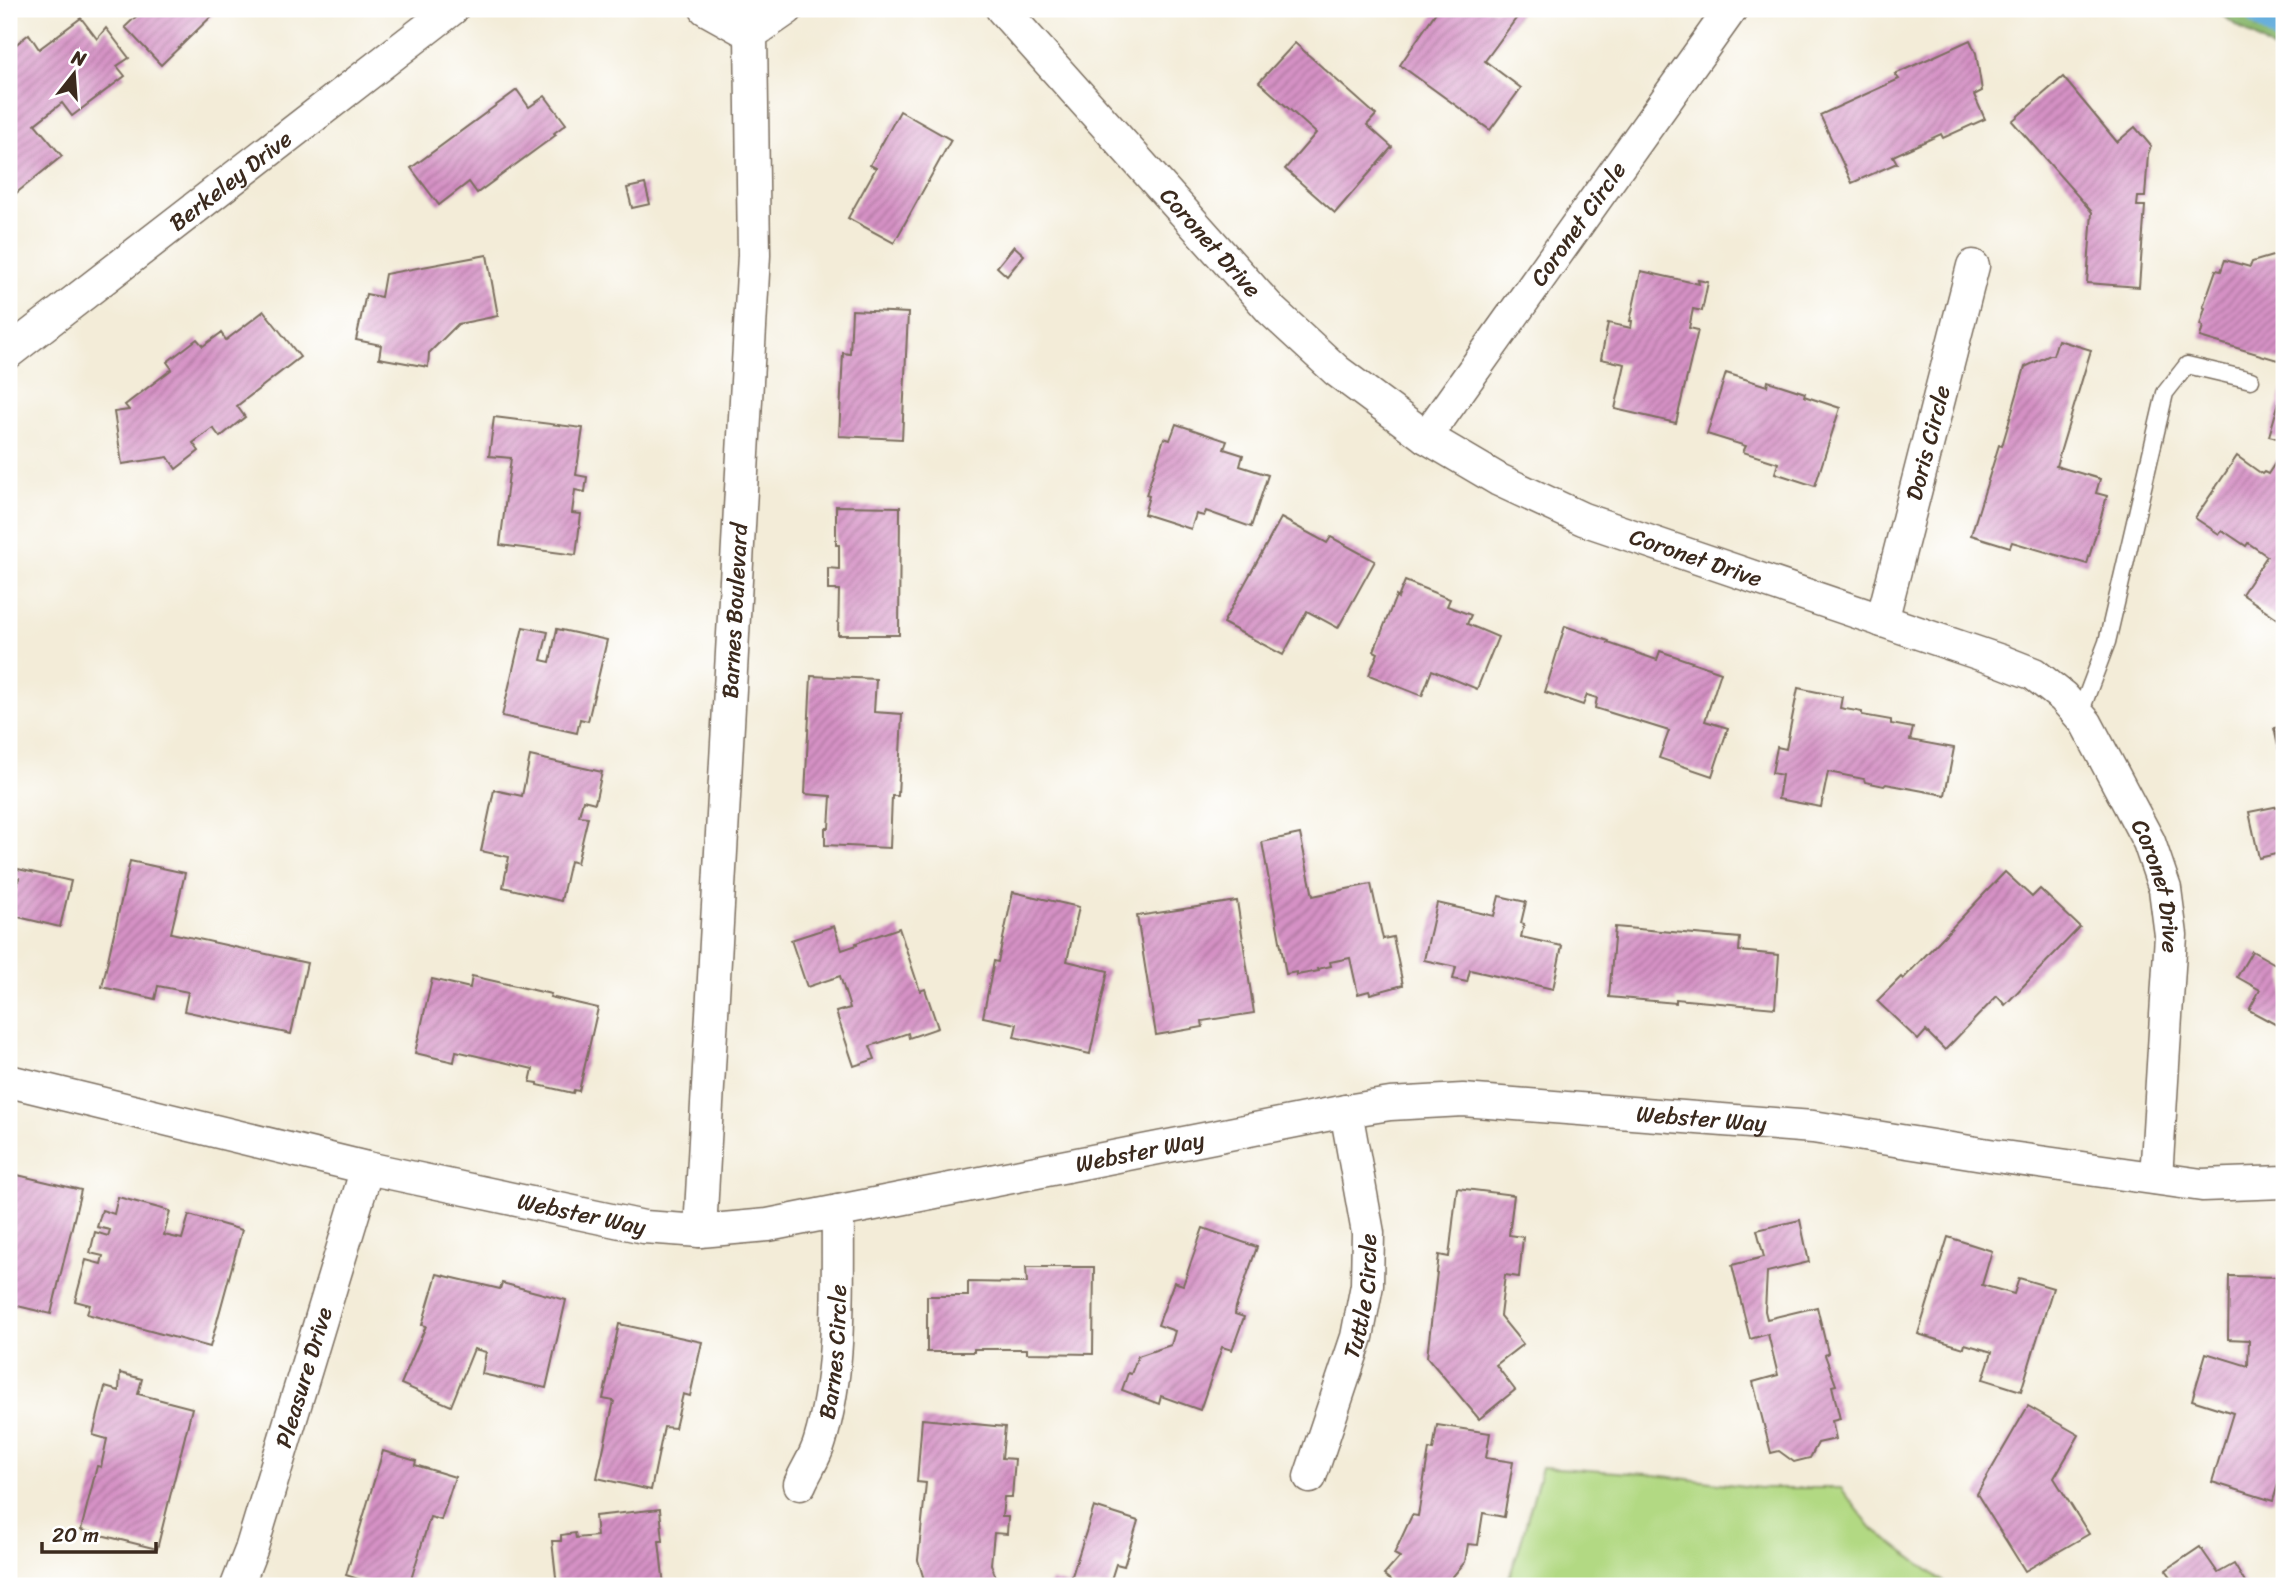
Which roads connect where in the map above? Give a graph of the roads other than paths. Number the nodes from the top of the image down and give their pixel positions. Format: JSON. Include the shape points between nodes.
{"nodes":[{"id":1,"x":452,"y":9,"type":"edge"},
{"id":2,"x":706,"y":9,"type":"edge"},
{"id":3,"x":787,"y":9,"type":"edge"},
{"id":4,"x":1002,"y":9,"type":"edge"},
{"id":5,"x":1731,"y":9,"type":"edge"},
{"id":6,"x":751,"y":34,"type":"junction"},
{"id":7,"x":1973,"y":266,"type":"dead end"},
{"id":8,"x":9,"y":352,"type":"edge"},
{"id":9,"x":2251,"y":380,"type":"dead end"},
{"id":10,"x":1426,"y":437,"type":"junction"},
{"id":11,"x":1882,"y":621,"type":"junction"},
{"id":12,"x":2079,"y":716,"type":"junction"},
{"id":13,"x":9,"y":1080,"type":"edge"},
{"id":14,"x":1346,"y":1111,"type":"junction"},
{"id":15,"x":367,"y":1168,"type":"junction"},
{"id":16,"x":2156,"y":1178,"type":"junction"},
{"id":17,"x":2284,"y":1182,"type":"edge"},
{"id":18,"x":838,"y":1212,"type":"junction"},
{"id":19,"x":700,"y":1231,"type":"junction"},
{"id":20,"x":1310,"y":1477,"type":"dead end"},
{"id":21,"x":800,"y":1484,"type":"dead end"},
{"id":22,"x":237,"y":1586,"type":"edge"}],
"edges":[{"from":1,"to":8,"type":"street","name":"Berkeley Drive"},
{"from":2,"to":6,"type":"street"},
{"from":3,"to":6,"type":"street"},
{"from":4,"to":10,"type":"street","name":"Coronet Drive","via":[[1272,311],[1337,371]]},
{"from":5,"to":10,"type":"street","name":"Coronet Circle"},
{"from":6,"to":19,"type":"street","name":"Barnes Boulevard","via":[[754,255]]},
{"from":7,"to":11,"type":"street","name":"Doris Circle"},
{"from":9,"to":12,"type":"lane","via":[[2187,365],[2165,393],[2107,642]]},
{"from":10,"to":11,"type":"street","name":"Coronet Drive","via":[[1499,480],[1583,519]]},
{"from":11,"to":12,"type":"street","name":"Coronet Drive","via":[[2034,674],[2063,696]]},
{"from":12,"to":16,"type":"street","name":"Coronet Drive","via":[[2150,842],[2165,889],[2171,935]]},
{"from":13,"to":15,"type":"street","name":"Webster Way"},
{"from":14,"to":16,"type":"street","name":"Webster Way","via":[[1462,1100],[1813,1127]]},
{"from":14,"to":18,"type":"street","name":"Webster Way"},
{"from":14,"to":20,"type":"street","name":"Tuttle Circle","via":[[1368,1233],[1367,1285],[1357,1337]]},
{"from":15,"to":19,"type":"street","name":"Webster Way","via":[[644,1227]]},
{"from":15,"to":22,"type":"street","name":"Pleasure Drive"},
{"from":16,"to":17,"type":"street","name":"Webster Way","via":[[2202,1185]]},
{"from":18,"to":19,"type":"street","name":"Webster Way"},
{"from":18,"to":21,"type":"street","name":"Barnes Circle","via":[[833,1385],[820,1443]]}]}
